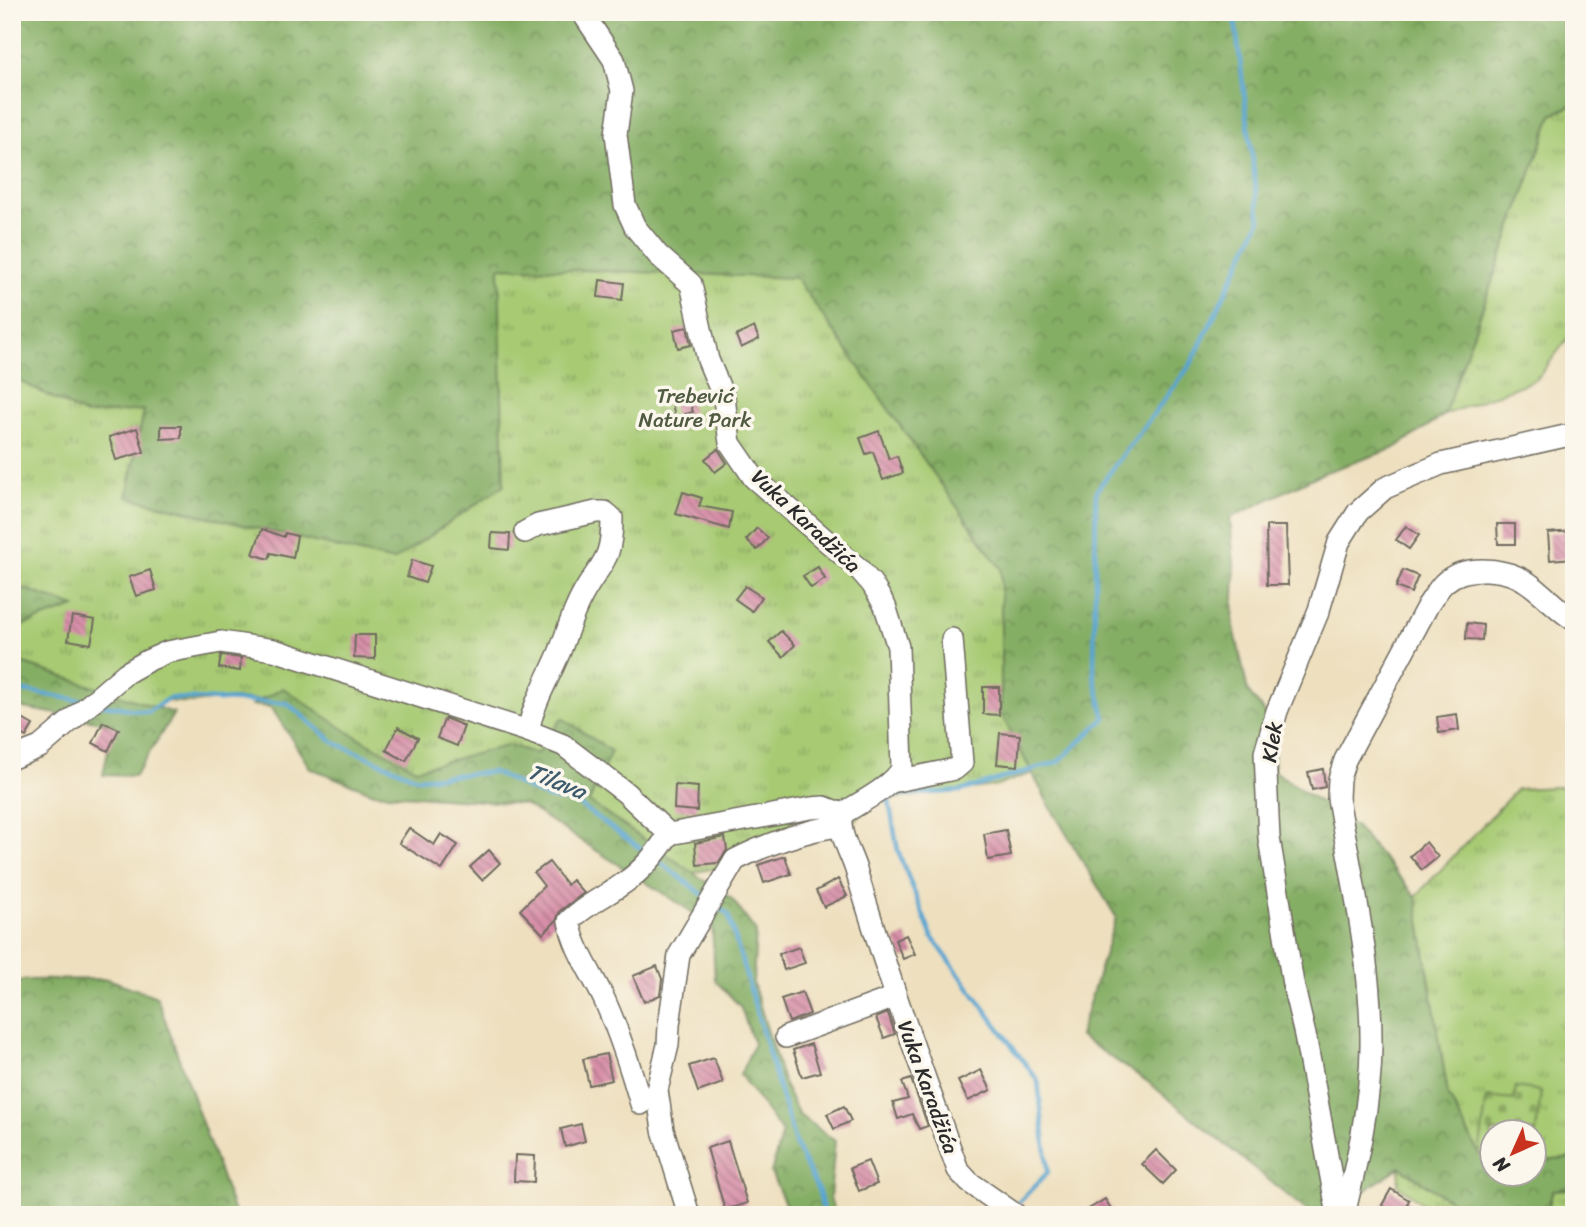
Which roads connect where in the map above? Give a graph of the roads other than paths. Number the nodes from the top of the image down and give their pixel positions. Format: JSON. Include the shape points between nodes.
{"nodes":[{"id":1,"x":582,"y":12,"type":"edge"},
{"id":2,"x":1574,"y":434,"type":"edge"},
{"id":3,"x":525,"y":532,"type":"dead end"},
{"id":4,"x":1574,"y":620,"type":"edge"},
{"id":5,"x":952,"y":639,"type":"dead end"},
{"id":6,"x":528,"y":731,"type":"junction"},
{"id":7,"x":12,"y":758,"type":"edge"},
{"id":8,"x":891,"y":782,"type":"junction"},
{"id":9,"x":841,"y":820,"type":"junction"},
{"id":10,"x":669,"y":834,"type":"junction"},
{"id":11,"x":895,"y":997,"type":"junction"},
{"id":12,"x":786,"y":1037,"type":"dead end"},
{"id":13,"x":642,"y":1104,"type":"dead end"},
{"id":14,"x":689,"y":1215,"type":"edge"},
{"id":15,"x":1016,"y":1215,"type":"edge"},
{"id":16,"x":1338,"y":1215,"type":"edge"},
{"id":17,"x":1344,"y":1215,"type":"edge"}],
"edges":[{"from":1,"to":8,"type":"street","name":"Vuka Karadžića","via":[[614,60],[622,91],[616,134],[625,205],[657,255],[691,284],[708,360],[724,398],[730,443],[754,478],[859,569],[885,606],[898,647],[900,676],[902,768]]},
{"from":2,"to":16,"type":"street","name":"Klek","via":[[1441,464],[1385,488],[1358,512],[1339,542],[1319,610],[1277,711],[1265,753],[1269,838]]},
{"from":3,"to":6,"type":"street","via":[[596,512],[612,518],[607,559],[571,617],[532,710]]},
{"from":4,"to":17,"type":"street","via":[[1529,582],[1504,573],[1461,573],[1445,582],[1428,605],[1345,760],[1338,798],[1364,942],[1371,1047],[1365,1107]]},
{"from":5,"to":8,"type":"street","via":[[962,763],[955,769]]},
{"from":6,"to":7,"type":"street","via":[[274,650],[221,642],[167,652],[147,661],[126,673],[40,747]]},
{"from":6,"to":10,"type":"street","via":[[563,745],[626,793]]},
{"from":8,"to":9,"type":"street"},
{"from":9,"to":10,"type":"street","via":[[824,807],[811,808]]},
{"from":9,"to":11,"type":"street","name":"Vuka Karadžića"},
{"from":9,"to":14,"type":"street","via":[[735,860],[679,956],[668,1045],[657,1090],[663,1130]]},
{"from":10,"to":13,"type":"street","via":[[626,882],[569,921],[628,1058]]},
{"from":11,"to":12,"type":"street"},
{"from":11,"to":15,"type":"street","name":"Vuka Karadžića","via":[[958,1170]]}]}
